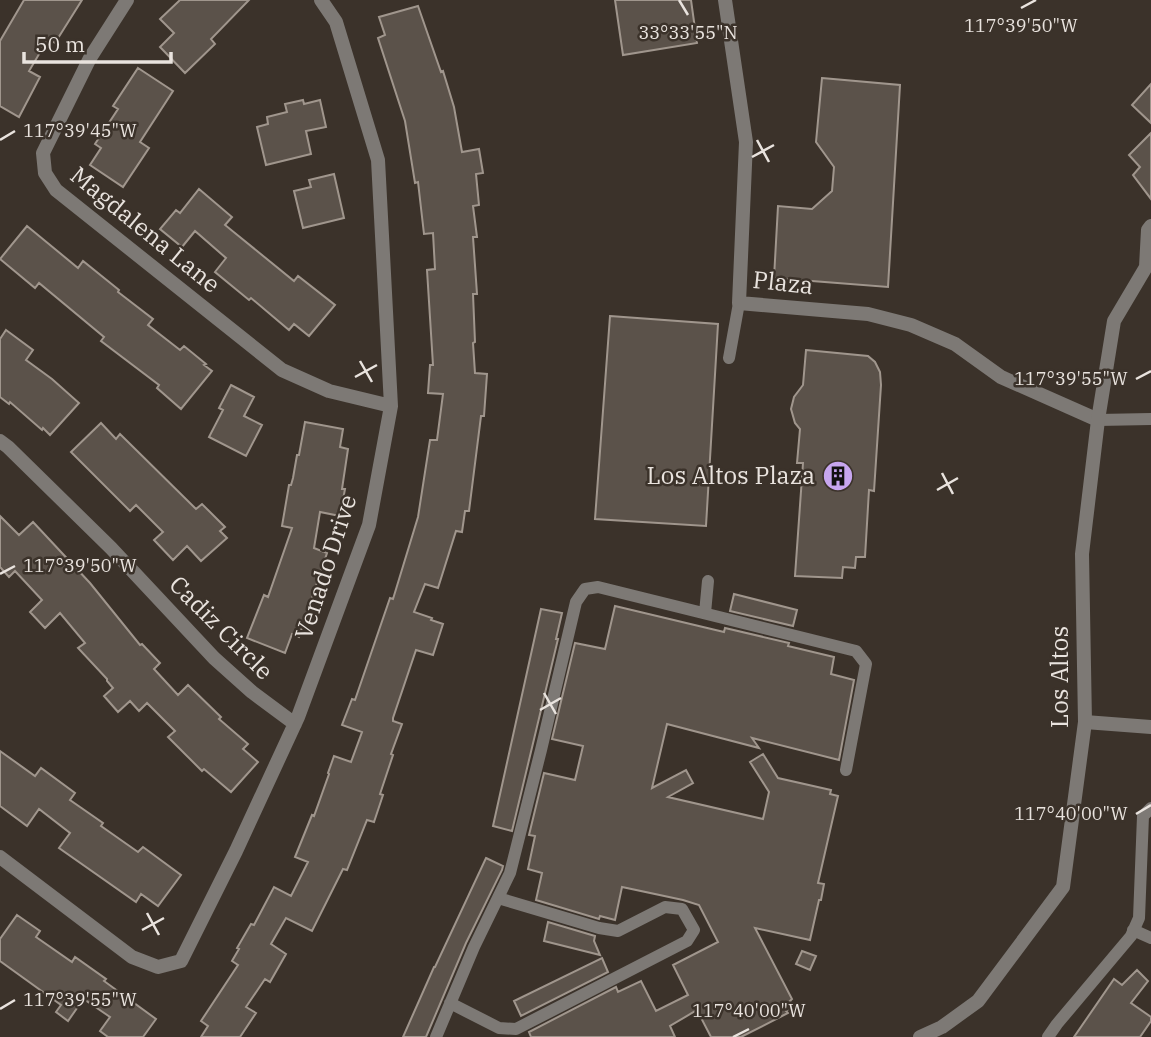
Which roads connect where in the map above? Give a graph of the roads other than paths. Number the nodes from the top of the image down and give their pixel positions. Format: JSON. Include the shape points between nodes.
{"nodes":[{"id":1,"x":127,"y":0,"type":"edge"},
{"id":2,"x":321,"y":0,"type":"edge"},
{"id":3,"x":725,"y":0,"type":"edge"},
{"id":4,"x":1151,"y":226,"type":"edge"},
{"id":5,"x":1149,"y":267,"type":"edge"},
{"id":6,"x":739,"y":303,"type":"junction"},
{"id":7,"x":729,"y":358,"type":"dead end"},
{"id":8,"x":391,"y":407,"type":"junction"},
{"id":9,"x":1151,"y":419,"type":"edge"},
{"id":10,"x":1098,"y":420,"type":"junction"},
{"id":11,"x":0,"y":441,"type":"edge"},
{"id":12,"x":708,"y":581,"type":"dead end"},
{"id":13,"x":705,"y":613,"type":"junction"},
{"id":14,"x":1085,"y":722,"type":"junction"},
{"id":15,"x":295,"y":724,"type":"junction"},
{"id":16,"x":1151,"y":727,"type":"edge"},
{"id":17,"x":846,"y":770,"type":"dead end"},
{"id":18,"x":1151,"y":808,"type":"edge"},
{"id":19,"x":0,"y":857,"type":"edge"},
{"id":20,"x":498,"y":898,"type":"junction"},
{"id":21,"x":1133,"y":930,"type":"junction"},
{"id":22,"x":1151,"y":937,"type":"edge"},
{"id":23,"x":450,"y":1003,"type":"junction"},
{"id":24,"x":436,"y":1037,"type":"edge"},
{"id":25,"x":920,"y":1037,"type":"edge"},
{"id":26,"x":1048,"y":1037,"type":"edge"}],
"edges":[{"from":1,"to":8,"type":"street","name":"Magdalena Lane","via":[[90,58],[43,153],[45,173],[56,191],[282,370],[329,391]]},
{"from":2,"to":8,"type":"street","name":"Venado Drive","via":[[336,22],[377,160]]},
{"from":3,"to":6,"type":"street","name":"Plaza","via":[[746,142]]},
{"from":4,"to":5,"type":"street","name":"Los Altos"},
{"from":5,"to":10,"type":"street","name":"Los Altos","via":[[1114,321]]},
{"from":6,"to":7,"type":"lane"},
{"from":6,"to":10,"type":"street","name":"Plaza","via":[[868,314],[911,325],[955,344],[1001,377]]},
{"from":8,"to":15,"type":"street","name":"Venado Drive","via":[[369,525]]},
{"from":9,"to":10,"type":"lane"},
{"from":10,"to":14,"type":"street","name":"Los Altos","via":[[1082,554]]},
{"from":11,"to":15,"type":"street","name":"Cadiz Circle","via":[[111,548],[214,658]]},
{"from":12,"to":13,"type":"lane"},
{"from":13,"to":17,"type":"lane","via":[[856,651],[866,664]]},
{"from":13,"to":20,"type":"lane","via":[[598,587],[585,589],[576,602],[510,873]]},
{"from":14,"to":16,"type":"street"},
{"from":14,"to":25,"type":"street","name":"Los Altos","via":[[1063,887],[978,1002]]},
{"from":15,"to":19,"type":"street","name":"Venado Drive","via":[[181,961],[158,967],[132,957]]},
{"from":18,"to":21,"type":"lane","via":[[1143,816],[1139,918]]},
{"from":20,"to":23,"type":"lane"},
{"from":20,"to":23,"type":"lane","via":[[618,931],[665,907],[681,909],[694,930],[687,941],[516,1029],[499,1028]]},
{"from":21,"to":22,"type":"lane"},
{"from":21,"to":26,"type":"lane"},
{"from":23,"to":24,"type":"lane"}]}
